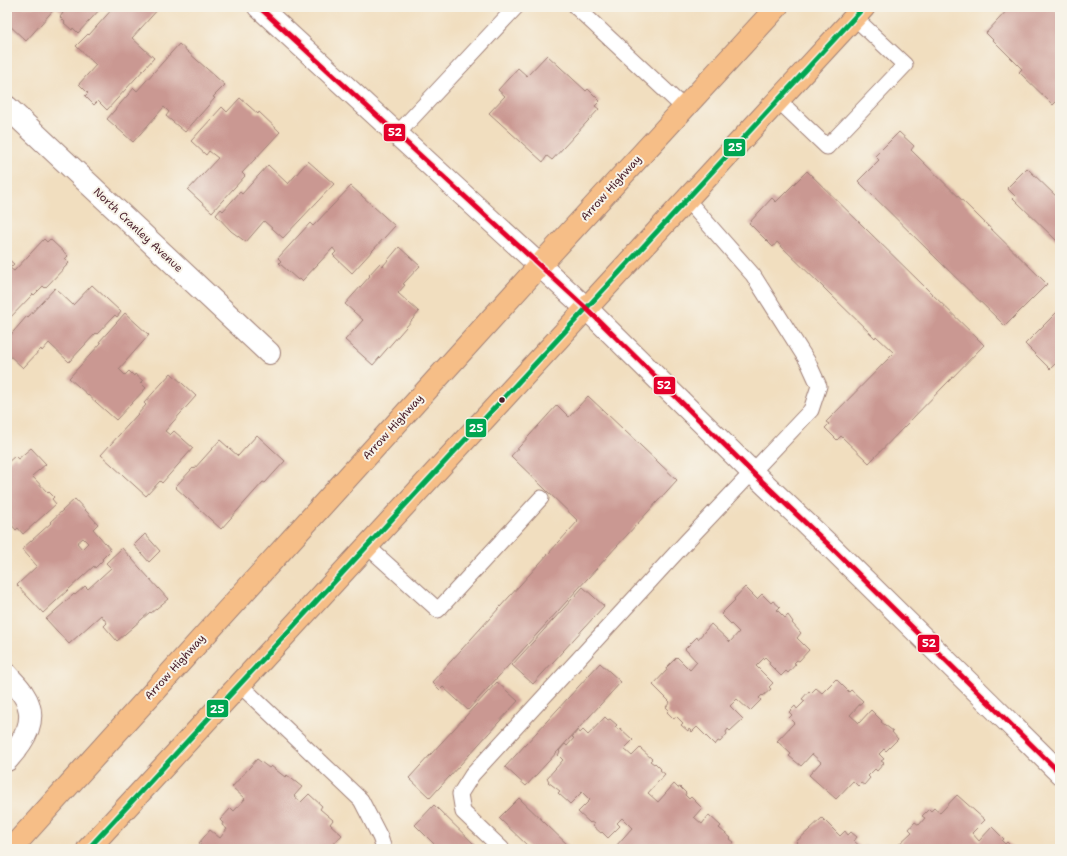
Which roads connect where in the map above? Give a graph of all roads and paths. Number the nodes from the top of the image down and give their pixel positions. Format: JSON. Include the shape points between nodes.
{"nodes":[{"id":1,"x":260,"y":7,"type":"edge"},
{"id":2,"x":516,"y":7,"type":"edge"},
{"id":3,"x":576,"y":7,"type":"edge"},
{"id":4,"x":777,"y":7,"type":"edge"},
{"id":5,"x":859,"y":12,"type":"edge"},
{"id":6,"x":778,"y":100,"type":"junction"},
{"id":7,"x":7,"y":107,"type":"edge"},
{"id":8,"x":684,"y":108,"type":"junction"},
{"id":9,"x":397,"y":134,"type":"junction"},
{"id":10,"x":687,"y":200,"type":"junction"},
{"id":11,"x":540,"y":265,"type":"junction"},
{"id":12,"x":586,"y":309,"type":"junction"},
{"id":13,"x":269,"y":353,"type":"dead end"},
{"id":14,"x":753,"y":473,"type":"junction"},
{"id":15,"x":541,"y":498,"type":"dead end"},
{"id":16,"x":367,"y":546,"type":"junction"},
{"id":17,"x":7,"y":675,"type":"edge"},
{"id":18,"x":240,"y":684,"type":"junction"},
{"id":19,"x":7,"y":760,"type":"edge"},
{"id":20,"x":1060,"y":773,"type":"edge"},
{"id":21,"x":90,"y":848,"type":"edge"},
{"id":22,"x":11,"y":849,"type":"edge"},
{"id":23,"x":384,"y":849,"type":"edge"},
{"id":24,"x":502,"y":849,"type":"edge"}],
"edges":[{"from":1,"to":9,"type":"street"},
{"from":2,"to":9,"type":"lane"},
{"from":3,"to":8,"type":"lane"},
{"from":4,"to":8,"type":"main road","name":"Arrow Highway"},
{"from":5,"to":6,"type":"main road"},
{"from":5,"to":6,"type":"lane","via":[[905,65],[828,147]]},
{"from":6,"to":10,"type":"main road"},
{"from":7,"to":13,"type":"street","name":"North Cranley Avenue"},
{"from":8,"to":11,"type":"main road","name":"Arrow Highway"},
{"from":9,"to":11,"type":"street"},
{"from":10,"to":12,"type":"main road"},
{"from":10,"to":14,"type":"lane","via":[[752,275],[808,362],[819,386],[811,410]]},
{"from":11,"to":12,"type":"street"},
{"from":11,"to":22,"type":"main road","name":"Arrow Highway"},
{"from":12,"to":14,"type":"street"},
{"from":12,"to":16,"type":"main road"},
{"from":14,"to":20,"type":"street"},
{"from":14,"to":24,"type":"lane","via":[[686,542],[472,775],[460,794],[463,812]]},
{"from":15,"to":16,"type":"lane","via":[[438,610]]},
{"from":16,"to":18,"type":"main road"},
{"from":17,"to":19,"type":"street","via":[[24,694],[31,719],[26,736]]},
{"from":18,"to":21,"type":"main road"},
{"from":18,"to":23,"type":"lane","via":[[361,800]]}]}
